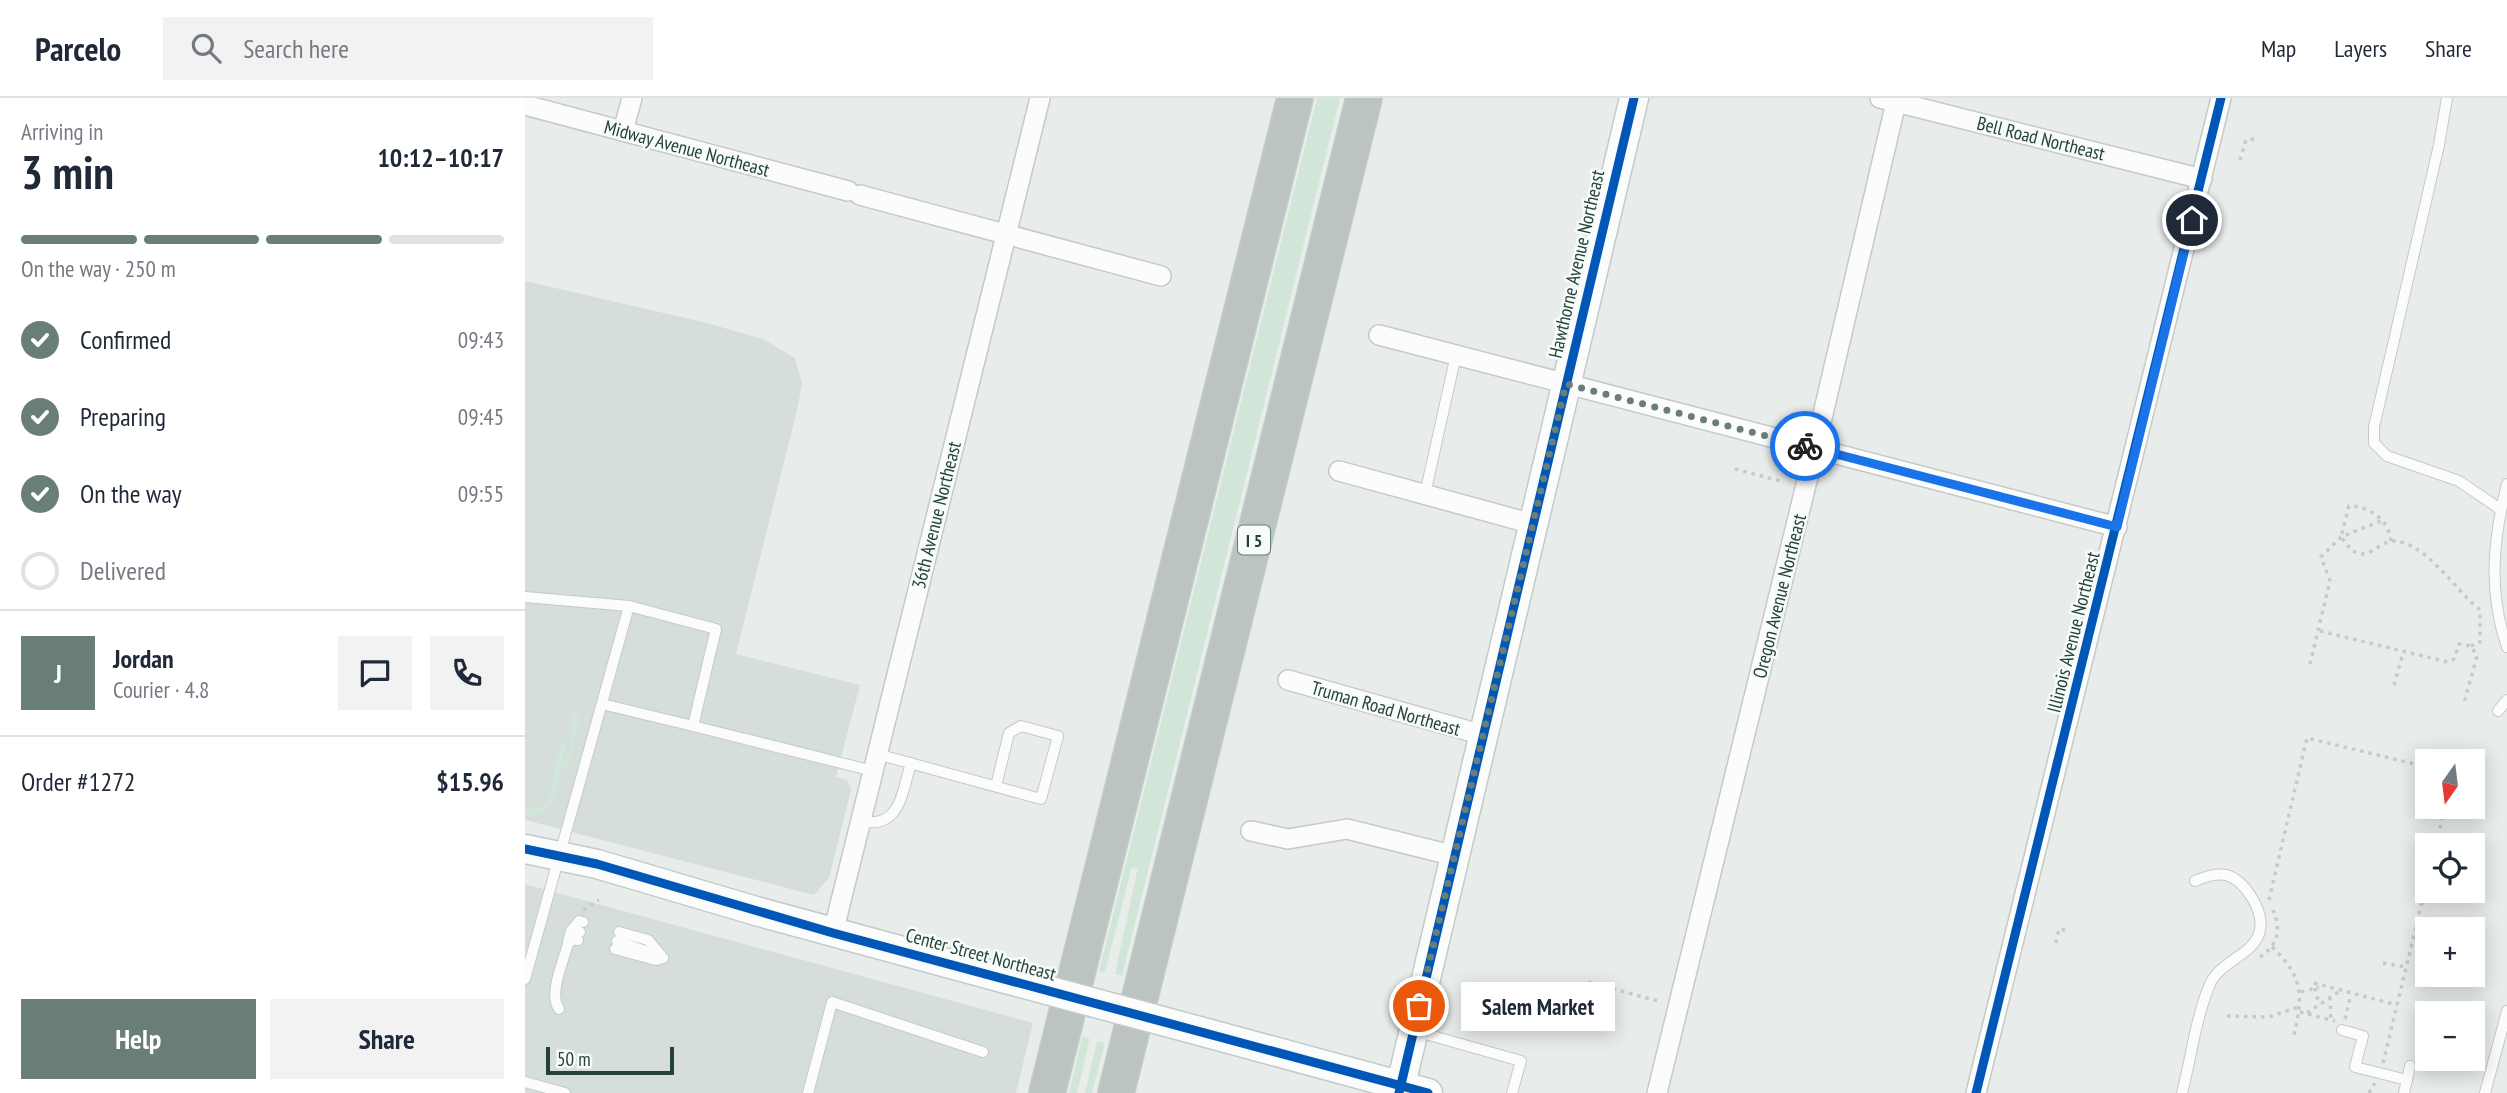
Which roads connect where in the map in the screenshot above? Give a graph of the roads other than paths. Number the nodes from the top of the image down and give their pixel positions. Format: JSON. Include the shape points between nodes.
{"nodes":[{"id":1,"x":632,"y":98,"type":"edge"},
{"id":2,"x":1040,"y":98,"type":"edge"},
{"id":3,"x":1295,"y":98,"type":"edge"},
{"id":4,"x":1364,"y":98,"type":"edge"},
{"id":5,"x":1634,"y":98,"type":"edge"},
{"id":6,"x":2221,"y":98,"type":"edge"},
{"id":7,"x":2447,"y":98,"type":"edge"},
{"id":8,"x":1891,"y":100,"type":"edge"},
{"id":9,"x":525,"y":105,"type":"edge"},
{"id":10,"x":623,"y":131,"type":"junction"},
{"id":11,"x":2201,"y":179,"type":"junction"},
{"id":12,"x":1006,"y":235,"type":"junction"},
{"id":13,"x":1161,"y":276,"type":"dead end"},
{"id":14,"x":1379,"y":335,"type":"dead end"},
{"id":15,"x":1456,"y":355,"type":"junction"},
{"id":16,"x":1566,"y":384,"type":"junction"},
{"id":17,"x":1815,"y":449,"type":"junction"},
{"id":18,"x":1339,"y":471,"type":"dead end"},
{"id":19,"x":2507,"y":484,"type":"edge"},
{"id":20,"x":1425,"y":494,"type":"junction"},
{"id":21,"x":2500,"y":509,"type":"junction"},
{"id":22,"x":1533,"y":524,"type":"junction"},
{"id":23,"x":2117,"y":527,"type":"junction"},
{"id":24,"x":525,"y":597,"type":"edge"},
{"id":25,"x":629,"y":607,"type":"junction"},
{"id":26,"x":2507,"y":647,"type":"edge"},
{"id":27,"x":1288,"y":680,"type":"dead end"},
{"id":28,"x":2507,"y":700,"type":"edge"},
{"id":29,"x":602,"y":704,"type":"junction"},
{"id":30,"x":2498,"y":711,"type":"dead end"},
{"id":31,"x":692,"y":726,"type":"junction"},
{"id":32,"x":1483,"y":735,"type":"junction"},
{"id":33,"x":875,"y":763,"type":"junction"},
{"id":34,"x":911,"y":763,"type":"junction"},
{"id":35,"x":996,"y":786,"type":"junction"},
{"id":36,"x":860,"y":821,"type":"junction"},
{"id":37,"x":1251,"y":831,"type":"dead end"},
{"id":38,"x":525,"y":849,"type":"edge"},
{"id":39,"x":559,"y":856,"type":"junction"},
{"id":40,"x":1455,"y":856,"type":"junction"},
{"id":41,"x":2195,"y":881,"type":"dead end"},
{"id":42,"x":833,"y":933,"type":"junction"},
{"id":43,"x":576,"y":934,"type":"dead end"},
{"id":44,"x":617,"y":941,"type":"dead end"},
{"id":45,"x":663,"y":957,"type":"dead end"},
{"id":46,"x":525,"y":979,"type":"edge"},
{"id":47,"x":559,"y":1009,"type":"dead end"},
{"id":48,"x":2507,"y":1011,"type":"edge"},
{"id":49,"x":2342,"y":1030,"type":"dead end"},
{"id":50,"x":1413,"y":1031,"type":"junction"},
{"id":51,"x":983,"y":1052,"type":"dead end"},
{"id":52,"x":2410,"y":1066,"type":"dead end"},
{"id":53,"x":2407,"y":1080,"type":"junction"},
{"id":54,"x":525,"y":1082,"type":"edge"},
{"id":55,"x":1400,"y":1089,"type":"edge"},
{"id":56,"x":565,"y":1093,"type":"edge"},
{"id":57,"x":808,"y":1093,"type":"edge"},
{"id":58,"x":1047,"y":1093,"type":"edge"},
{"id":59,"x":1117,"y":1093,"type":"edge"},
{"id":60,"x":1428,"y":1093,"type":"edge"},
{"id":61,"x":1512,"y":1093,"type":"edge"},
{"id":62,"x":1657,"y":1093,"type":"edge"},
{"id":63,"x":1976,"y":1093,"type":"edge"},
{"id":64,"x":2182,"y":1093,"type":"edge"},
{"id":65,"x":2404,"y":1093,"type":"edge"},
{"id":66,"x":2484,"y":1093,"type":"edge"}],
"edges":[{"from":1,"to":10,"type":"street"},
{"from":2,"to":12,"type":"street","name":"36th Avenue Northeast"},
{"from":3,"to":58,"type":"highway"},
{"from":4,"to":59,"type":"highway","number":"I 5"},
{"from":5,"to":16,"type":"main road","name":"Hawthorne Avenue Northeast"},
{"from":6,"to":11,"type":"street","name":"Illinois Avenue Northeast"},
{"from":7,"to":21,"type":"lane","via":[[2374,426],[2374,443],[2388,456],[2459,481]]},
{"from":8,"to":11,"type":"street","name":"Bell Road Northeast"},
{"from":8,"to":17,"type":"street","name":"Oregon Avenue Northeast"},
{"from":9,"to":10,"type":"street","name":"Midway Avenue Northeast"},
{"from":10,"to":12,"type":"street","name":"Midway Avenue Northeast"},
{"from":11,"to":23,"type":"street","name":"Illinois Avenue Northeast"},
{"from":12,"to":13,"type":"street","name":"Midway Avenue Northeast"},
{"from":12,"to":33,"type":"street","name":"36th Avenue Northeast"},
{"from":14,"to":15,"type":"street"},
{"from":15,"to":16,"type":"street"},
{"from":15,"to":20,"type":"lane"},
{"from":16,"to":17,"type":"street"},
{"from":16,"to":22,"type":"main road","name":"Hawthorne Avenue Northeast"},
{"from":17,"to":23,"type":"street"},
{"from":17,"to":62,"type":"street","name":"Oregon Avenue Northeast"},
{"from":18,"to":20,"type":"street"},
{"from":19,"to":21,"type":"lane"},
{"from":20,"to":22,"type":"street"},
{"from":21,"to":26,"type":"lane","via":[[2493,584]]},
{"from":22,"to":32,"type":"main road","name":"Hawthorne Avenue Northeast"},
{"from":23,"to":63,"type":"street","name":"Illinois Avenue Northeast"},
{"from":24,"to":25,"type":"lane"},
{"from":25,"to":29,"type":"lane"},
{"from":25,"to":31,"type":"lane","via":[[716,629]]},
{"from":27,"to":32,"type":"street","name":"Truman Road Northeast"},
{"from":28,"to":30,"type":"lane"},
{"from":29,"to":31,"type":"lane"},
{"from":29,"to":39,"type":"lane"},
{"from":31,"to":33,"type":"lane"},
{"from":32,"to":40,"type":"main road","name":"Hawthorne Avenue Northeast"},
{"from":33,"to":34,"type":"lane"},
{"from":33,"to":36,"type":"street","name":"36th Avenue Northeast"},
{"from":34,"to":35,"type":"lane"},
{"from":34,"to":36,"type":"lane","via":[[888,820],[876,825]]},
{"from":35,"to":35,"type":"lane","via":[[1041,799],[1058,736],[1021,726],[1009,733]]},
{"from":36,"to":42,"type":"street","name":"36th Avenue Northeast"},
{"from":37,"to":40,"type":"street","via":[[1288,839],[1347,829]]},
{"from":38,"to":39,"type":"main road","name":"Center Street Northeast"},
{"from":39,"to":42,"type":"main road","name":"Center Street Northeast"},
{"from":39,"to":46,"type":"lane"},
{"from":40,"to":50,"type":"main road","name":"Hawthorne Avenue Northeast"},
{"from":41,"to":64,"type":"lane","via":[[2227,875],[2240,883],[2260,915],[2261,929],[2248,949],[2224,965],[2210,986]]},
{"from":42,"to":55,"type":"main road","name":"Center Street Northeast","bridge":true},
{"from":43,"to":47,"type":"lane","via":[[556,991]]},
{"from":44,"to":45,"type":"lane"},
{"from":48,"to":66,"type":"lane"},
{"from":49,"to":53,"type":"lane","via":[[2363,1036],[2355,1067]]},
{"from":50,"to":55,"type":"main road","name":"Hawthorne Avenue Northeast"},
{"from":50,"to":61,"type":"lane","via":[[1521,1060]]},
{"from":51,"to":57,"type":"lane","via":[[832,1002]]},
{"from":52,"to":53,"type":"lane"},
{"from":53,"to":65,"type":"lane"},
{"from":54,"to":56,"type":"lane"},
{"from":55,"to":60,"type":"main road","name":"Center Street Northeast"}]}
